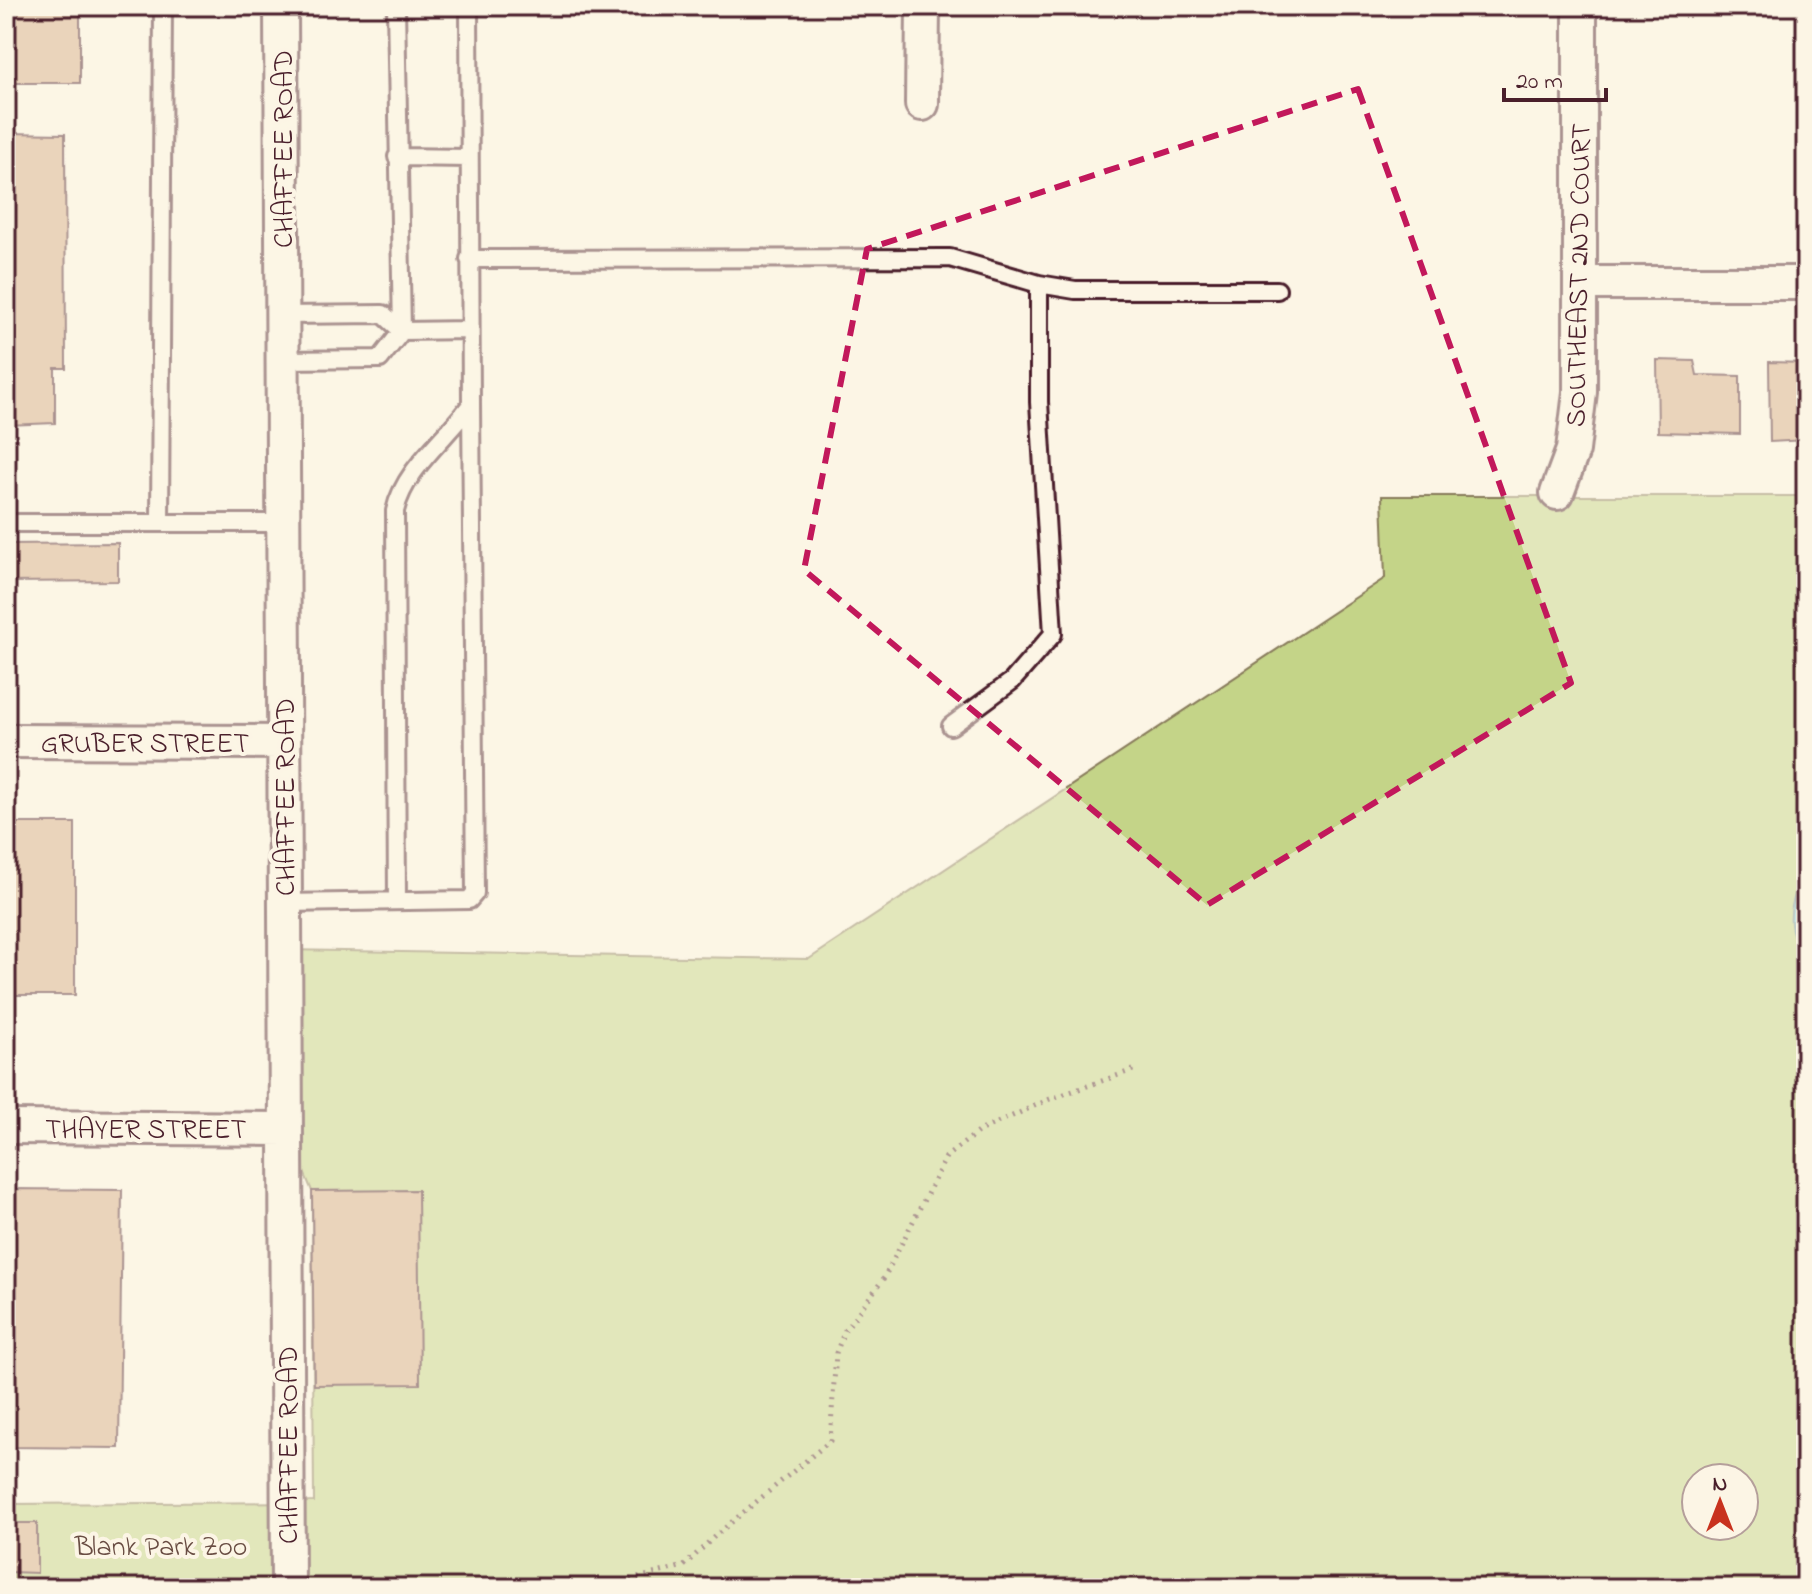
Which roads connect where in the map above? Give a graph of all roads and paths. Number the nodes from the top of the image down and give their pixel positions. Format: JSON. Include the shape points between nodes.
{"nodes":[{"id":1,"x":163,"y":6,"type":"edge"},
{"id":2,"x":281,"y":6,"type":"edge"},
{"id":3,"x":396,"y":6,"type":"edge"},
{"id":4,"x":469,"y":6,"type":"edge"},
{"id":5,"x":923,"y":6,"type":"edge"},
{"id":6,"x":1580,"y":6,"type":"edge"},
{"id":7,"x":922,"y":104,"type":"dead end"},
{"id":8,"x":397,"y":157,"type":"junction"},
{"id":9,"x":469,"y":158,"type":"junction"},
{"id":10,"x":469,"y":259,"type":"junction"},
{"id":11,"x":1580,"y":283,"type":"junction"},
{"id":12,"x":1806,"y":283,"type":"edge"},
{"id":13,"x":1039,"y":284,"type":"junction"},
{"id":14,"x":1277,"y":290,"type":"dead end"},
{"id":15,"x":283,"y":315,"type":"junction"},
{"id":16,"x":469,"y":330,"type":"junction"},
{"id":17,"x":402,"y":331,"type":"junction"},
{"id":18,"x":282,"y":360,"type":"junction"},
{"id":19,"x":471,"y":404,"type":"junction"},
{"id":20,"x":1557,"y":493,"type":"dead end"},
{"id":21,"x":6,"y":523,"type":"edge"},
{"id":22,"x":160,"y":523,"type":"junction"},
{"id":23,"x":283,"y":523,"type":"junction"},
{"id":24,"x":951,"y":726,"type":"dead end"},
{"id":25,"x":6,"y":741,"type":"edge"},
{"id":26,"x":284,"y":742,"type":"junction"},
{"id":27,"x":397,"y":901,"type":"junction"},
{"id":28,"x":285,"y":903,"type":"junction"},
{"id":29,"x":1136,"y":1069,"type":"dead end"},
{"id":30,"x":6,"y":1127,"type":"edge"},
{"id":31,"x":286,"y":1129,"type":"junction"},
{"id":32,"x":288,"y":1588,"type":"edge"},
{"id":33,"x":599,"y":1588,"type":"edge"}],
"edges":[{"from":1,"to":22,"type":"lane"},
{"from":2,"to":15,"type":"street","name":"CHAFFEE ROAD"},
{"from":3,"to":8,"type":"lane"},
{"from":4,"to":9,"type":"lane"},
{"from":5,"to":7,"type":"street"},
{"from":6,"to":11,"type":"street","name":"SOUTHEAST 2ND COURT"},
{"from":8,"to":9,"type":"lane"},
{"from":8,"to":17,"type":"lane"},
{"from":9,"to":10,"type":"lane"},
{"from":10,"to":13,"type":"lane","via":[[950,258]]},
{"from":10,"to":16,"type":"lane"},
{"from":11,"to":12,"type":"street"},
{"from":11,"to":20,"type":"street","name":"SOUTHEAST 2ND COURT","via":[[1580,392],[1573,450]]},
{"from":13,"to":14,"type":"lane","via":[[1075,290]]},
{"from":13,"to":24,"type":"lane","via":[[1039,402],[1053,634],[1012,681]]},
{"from":15,"to":17,"type":"lane","via":[[383,314]]},
{"from":15,"to":18,"type":"street","name":"CHAFFEE ROAD"},
{"from":16,"to":17,"type":"lane"},
{"from":16,"to":19,"type":"lane"},
{"from":17,"to":18,"type":"lane","via":[[380,359]]},
{"from":18,"to":23,"type":"street","name":"CHAFFEE ROAD"},
{"from":19,"to":27,"type":"lane","via":[[421,463],[399,495],[395,511]]},
{"from":19,"to":27,"type":"lane","via":[[476,884],[469,900]]},
{"from":21,"to":22,"type":"lane"},
{"from":22,"to":23,"type":"lane"},
{"from":23,"to":26,"type":"street","name":"CHAFFEE ROAD"},
{"from":25,"to":26,"type":"street","name":"GRUBER STREET"},
{"from":26,"to":28,"type":"street","name":"CHAFFEE ROAD"},
{"from":27,"to":28,"type":"lane"},
{"from":28,"to":31,"type":"street","name":"CHAFFEE ROAD"},
{"from":29,"to":33,"type":"path","via":[[979,1131],[946,1157],[884,1278],[840,1341],[830,1441],[684,1566]]},
{"from":30,"to":31,"type":"street","name":"THAYER STREET"},
{"from":31,"to":32,"type":"street","name":"CHAFFEE ROAD"}]}
